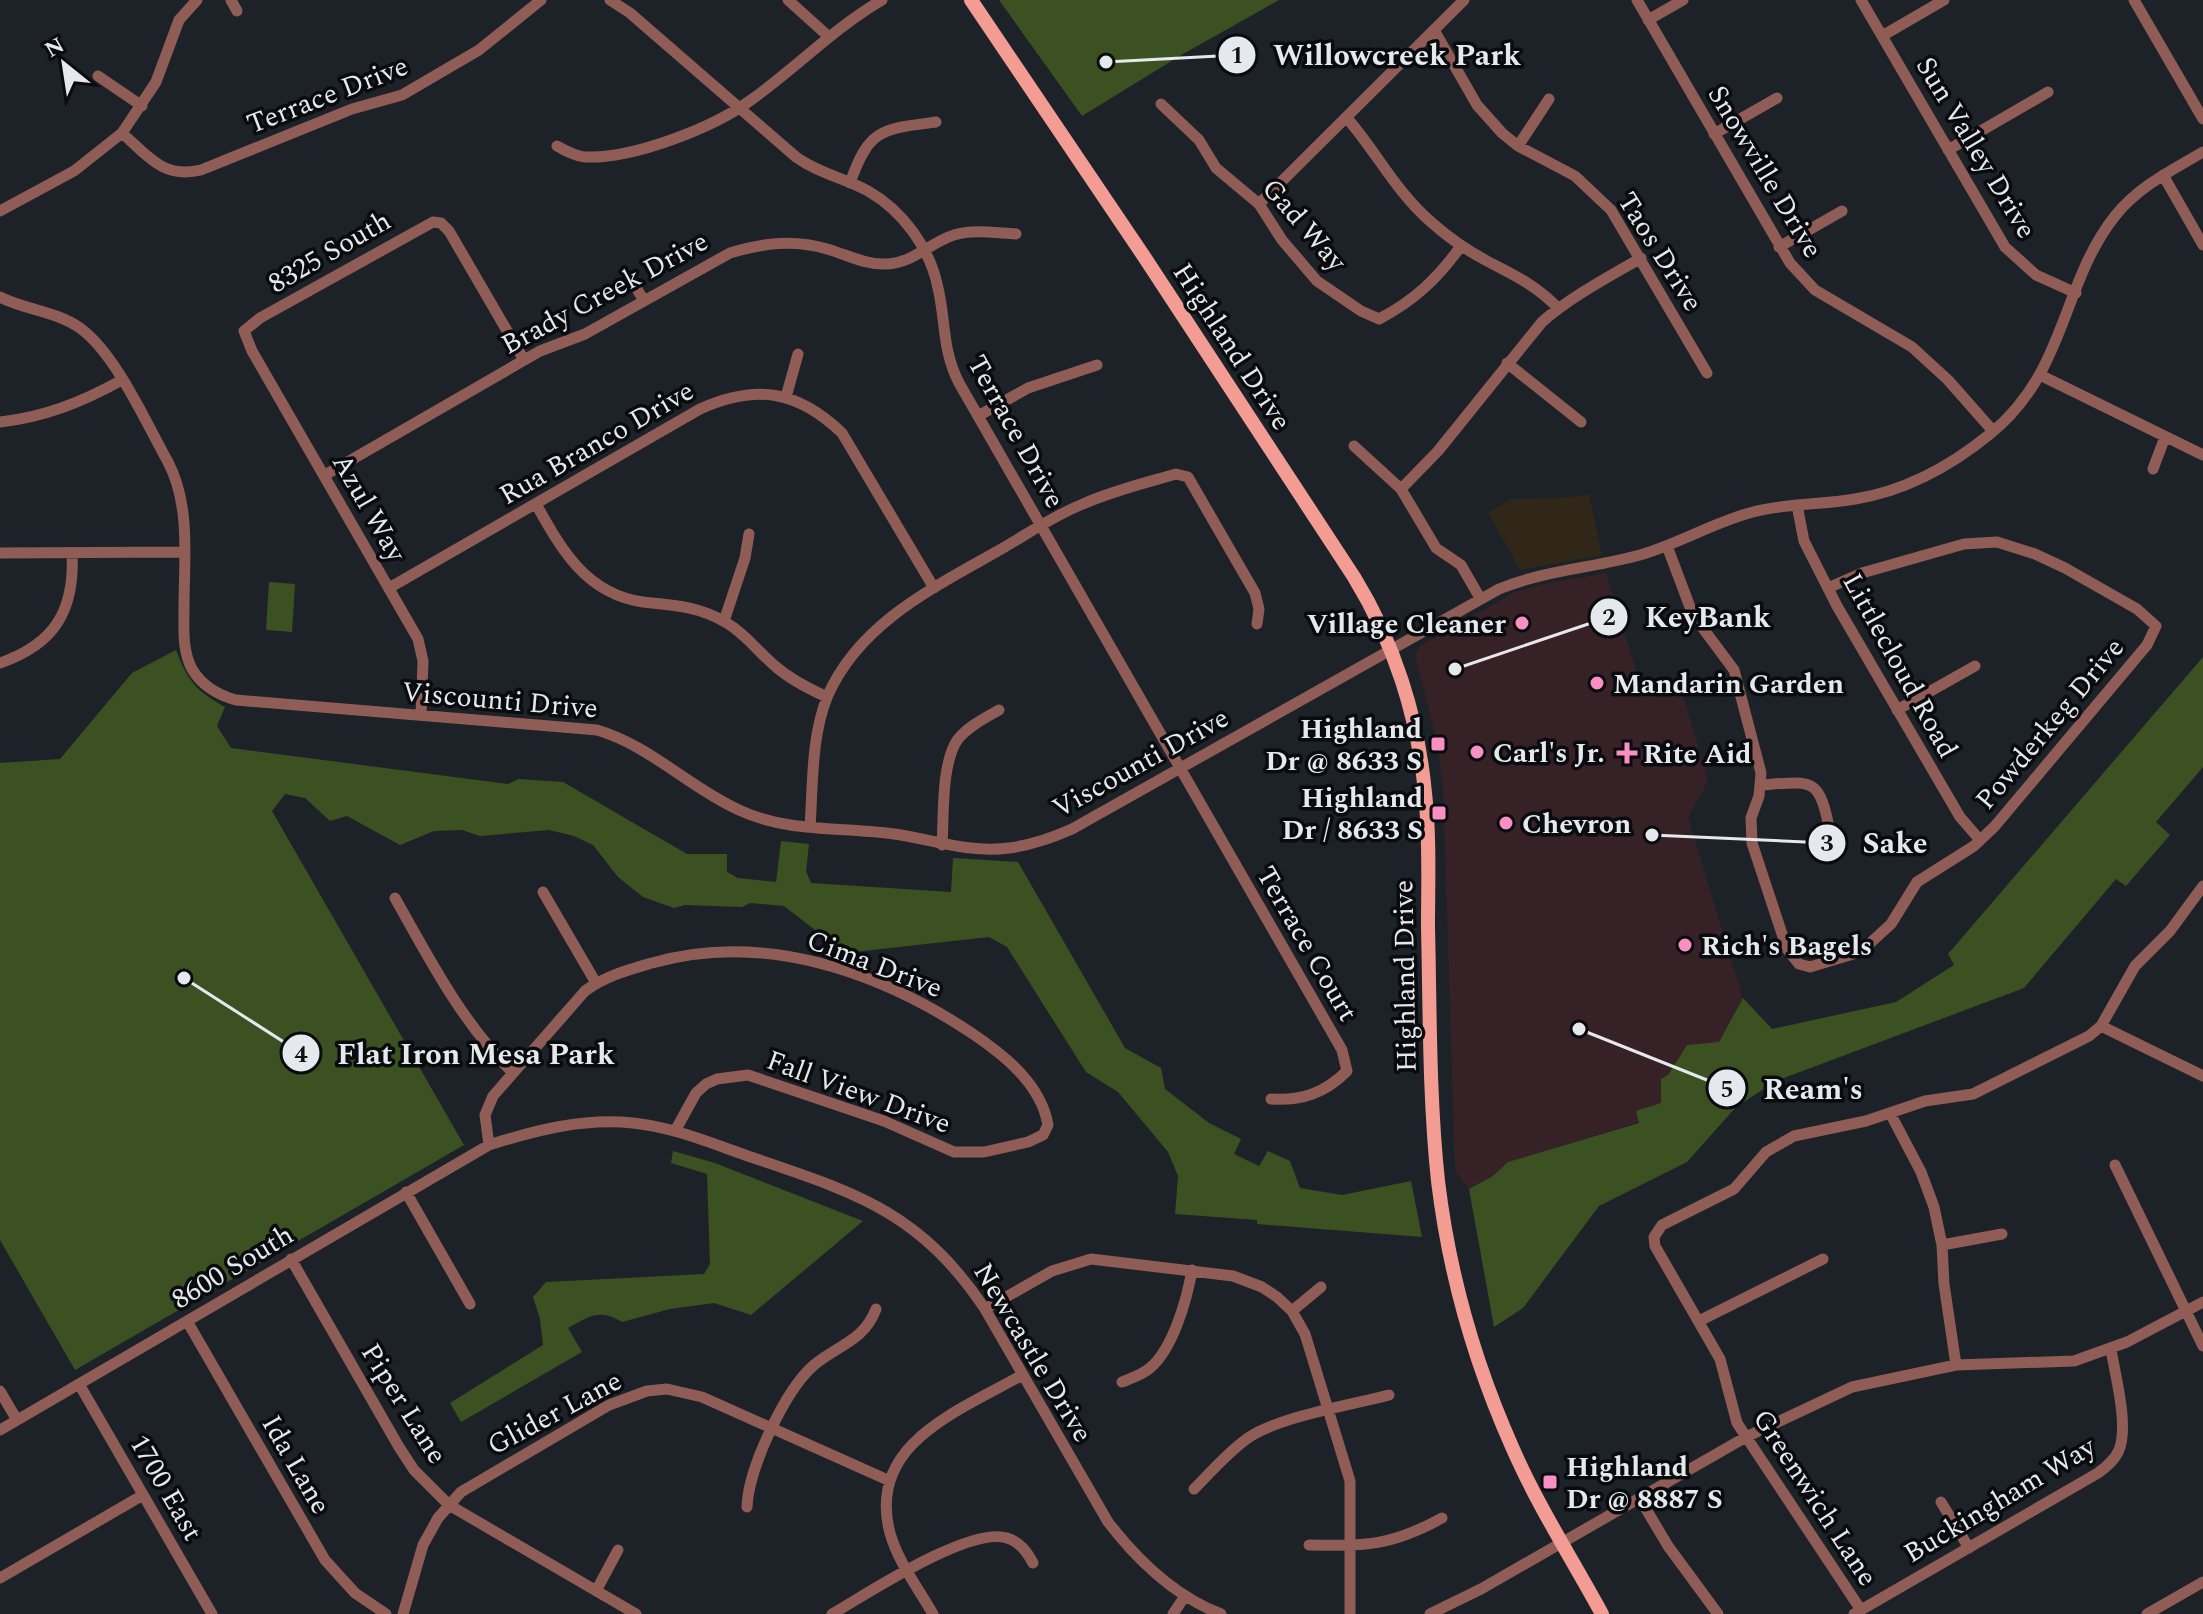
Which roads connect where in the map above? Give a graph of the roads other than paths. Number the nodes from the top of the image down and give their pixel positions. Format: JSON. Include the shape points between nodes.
{"nodes":[{"id":1,"x":197,"y":0,"type":"edge"},
{"id":2,"x":541,"y":0,"type":"edge"},
{"id":3,"x":610,"y":0,"type":"edge"},
{"id":4,"x":788,"y":0,"type":"edge"},
{"id":5,"x":882,"y":0,"type":"edge"},
{"id":6,"x":971,"y":0,"type":"edge"},
{"id":7,"x":1464,"y":0,"type":"edge"},
{"id":8,"x":1637,"y":0,"type":"edge"},
{"id":9,"x":1683,"y":0,"type":"edge"},
{"id":10,"x":1861,"y":0,"type":"edge"},
{"id":11,"x":1944,"y":0,"type":"edge"},
{"id":12,"x":2134,"y":0,"type":"edge"},
{"id":13,"x":1648,"y":20,"type":"junction"},
{"id":14,"x":1434,"y":30,"type":"junction"},
{"id":15,"x":828,"y":36,"type":"junction"},
{"id":16,"x":1882,"y":36,"type":"junction"},
{"id":17,"x":98,"y":76,"type":"dead end"},
{"id":18,"x":2048,"y":92,"type":"dead end"},
{"id":19,"x":1777,"y":98,"type":"dead end"},
{"id":20,"x":1549,"y":99,"type":"dead end"},
{"id":21,"x":1161,"y":104,"type":"dead end"},
{"id":22,"x":142,"y":106,"type":"junction"},
{"id":23,"x":739,"y":108,"type":"junction"},
{"id":24,"x":1346,"y":117,"type":"junction"},
{"id":25,"x":2203,"y":119,"type":"edge"},
{"id":26,"x":936,"y":122,"type":"dead end"},
{"id":27,"x":122,"y":133,"type":"junction"},
{"id":28,"x":1714,"y":134,"type":"junction"},
{"id":29,"x":557,"y":146,"type":"dead end"},
{"id":30,"x":1518,"y":146,"type":"junction"},
{"id":31,"x":1948,"y":150,"type":"junction"},
{"id":32,"x":2203,"y":152,"type":"edge"},
{"id":33,"x":2163,"y":175,"type":"junction"},
{"id":34,"x":850,"y":183,"type":"junction"},
{"id":35,"x":1259,"y":204,"type":"junction"},
{"id":36,"x":0,"y":211,"type":"edge"},
{"id":37,"x":1842,"y":211,"type":"dead end"},
{"id":38,"x":1016,"y":234,"type":"dead end"},
{"id":39,"x":2203,"y":245,"type":"edge"},
{"id":40,"x":1461,"y":246,"type":"junction"},
{"id":41,"x":1779,"y":247,"type":"junction"},
{"id":42,"x":925,"y":250,"type":"junction"},
{"id":43,"x":1641,"y":258,"type":"junction"},
{"id":44,"x":630,"y":277,"type":"dead end"},
{"id":45,"x":2076,"y":293,"type":"junction"},
{"id":46,"x":0,"y":297,"type":"edge"},
{"id":47,"x":644,"y":301,"type":"junction"},
{"id":48,"x":1558,"y":308,"type":"junction"},
{"id":49,"x":244,"y":331,"type":"joint"},
{"id":50,"x":798,"y":354,"type":"dead end"},
{"id":51,"x":524,"y":360,"type":"junction"},
{"id":52,"x":1507,"y":363,"type":"junction"},
{"id":53,"x":1097,"y":365,"type":"dead end"},
{"id":54,"x":1707,"y":373,"type":"dead end"},
{"id":55,"x":2040,"y":375,"type":"junction"},
{"id":56,"x":122,"y":380,"type":"junction"},
{"id":57,"x":786,"y":397,"type":"junction"},
{"id":58,"x":978,"y":416,"type":"junction"},
{"id":59,"x":0,"y":422,"type":"edge"},
{"id":60,"x":1581,"y":422,"type":"dead end"},
{"id":61,"x":1993,"y":431,"type":"junction"},
{"id":62,"x":2165,"y":437,"type":"junction"},
{"id":63,"x":1354,"y":446,"type":"dead end"},
{"id":64,"x":2203,"y":455,"type":"edge"},
{"id":65,"x":2153,"y":469,"type":"dead end"},
{"id":66,"x":325,"y":475,"type":"junction"},
{"id":67,"x":1401,"y":489,"type":"junction"},
{"id":68,"x":536,"y":504,"type":"junction"},
{"id":69,"x":1797,"y":505,"type":"junction"},
{"id":70,"x":1042,"y":526,"type":"junction"},
{"id":71,"x":749,"y":534,"type":"dead end"},
{"id":72,"x":1667,"y":546,"type":"junction"},
{"id":73,"x":184,"y":552,"type":"junction"},
{"id":74,"x":0,"y":553,"type":"edge"},
{"id":75,"x":72,"y":553,"type":"junction"},
{"id":76,"x":389,"y":588,"type":"junction"},
{"id":77,"x":934,"y":588,"type":"junction"},
{"id":78,"x":1828,"y":588,"type":"junction"},
{"id":79,"x":1480,"y":598,"type":"junction"},
{"id":80,"x":724,"y":621,"type":"junction"},
{"id":81,"x":1257,"y":624,"type":"dead end"},
{"id":82,"x":1390,"y":649,"type":"junction"},
{"id":83,"x":0,"y":663,"type":"edge"},
{"id":84,"x":1975,"y":666,"type":"dead end"},
{"id":85,"x":827,"y":697,"type":"junction"},
{"id":86,"x":999,"y":710,"type":"dead end"},
{"id":87,"x":1897,"y":710,"type":"junction"},
{"id":88,"x":421,"y":715,"type":"junction"},
{"id":89,"x":1182,"y":767,"type":"junction"},
{"id":90,"x":1762,"y":785,"type":"junction"},
{"id":91,"x":810,"y":827,"type":"junction"},
{"id":92,"x":1830,"y":832,"type":"dead end"},
{"id":93,"x":1980,"y":840,"type":"junction"},
{"id":94,"x":942,"y":845,"type":"junction"},
{"id":95,"x":2203,"y":886,"type":"edge"},
{"id":96,"x":543,"y":892,"type":"dead end"},
{"id":97,"x":395,"y":898,"type":"dead end"},
{"id":98,"x":2199,"y":900,"type":"edge"},
{"id":99,"x":596,"y":983,"type":"junction"},
{"id":100,"x":2101,"y":1026,"type":"junction"},
{"id":101,"x":512,"y":1072,"type":"junction"},
{"id":102,"x":2203,"y":1076,"type":"edge"},
{"id":103,"x":1271,"y":1099,"type":"dead end"},
{"id":104,"x":1890,"y":1113,"type":"junction"},
{"id":105,"x":675,"y":1131,"type":"junction"},
{"id":106,"x":1047,"y":1131,"type":"joint"},
{"id":107,"x":489,"y":1145,"type":"junction"},
{"id":108,"x":2115,"y":1165,"type":"dead end"},
{"id":109,"x":406,"y":1192,"type":"junction"},
{"id":110,"x":2002,"y":1234,"type":"dead end"},
{"id":111,"x":1942,"y":1245,"type":"junction"},
{"id":112,"x":291,"y":1259,"type":"junction"},
{"id":113,"x":1823,"y":1259,"type":"dead end"},
{"id":114,"x":1192,"y":1270,"type":"junction"},
{"id":115,"x":1321,"y":1287,"type":"dead end"},
{"id":116,"x":2203,"y":1302,"type":"edge"},
{"id":117,"x":470,"y":1304,"type":"dead end"},
{"id":118,"x":876,"y":1309,"type":"dead end"},
{"id":119,"x":985,"y":1309,"type":"junction"},
{"id":120,"x":2185,"y":1310,"type":"junction"},
{"id":121,"x":1292,"y":1311,"type":"junction"},
{"id":122,"x":187,"y":1321,"type":"junction"},
{"id":123,"x":1699,"y":1321,"type":"junction"},
{"id":124,"x":2203,"y":1346,"type":"edge"},
{"id":125,"x":2111,"y":1349,"type":"junction"},
{"id":126,"x":1956,"y":1365,"type":"junction"},
{"id":127,"x":1022,"y":1375,"type":"junction"},
{"id":128,"x":1122,"y":1382,"type":"dead end"},
{"id":129,"x":79,"y":1384,"type":"junction"},
{"id":130,"x":0,"y":1391,"type":"edge"},
{"id":131,"x":1389,"y":1395,"type":"dead end"},
{"id":132,"x":1330,"y":1410,"type":"junction"},
{"id":133,"x":17,"y":1420,"type":"junction"},
{"id":134,"x":0,"y":1430,"type":"edge"},
{"id":135,"x":772,"y":1430,"type":"junction"},
{"id":136,"x":1746,"y":1437,"type":"junction"},
{"id":137,"x":890,"y":1481,"type":"junction"},
{"id":138,"x":1194,"y":1489,"type":"dead end"},
{"id":139,"x":143,"y":1495,"type":"junction"},
{"id":140,"x":1640,"y":1499,"type":"junction"},
{"id":141,"x":1941,"y":1502,"type":"dead end"},
{"id":142,"x":449,"y":1505,"type":"junction"},
{"id":143,"x":747,"y":1507,"type":"dead end"},
{"id":144,"x":1442,"y":1518,"type":"dead end"},
{"id":145,"x":1562,"y":1544,"type":"junction"},
{"id":146,"x":1309,"y":1545,"type":"dead end"},
{"id":147,"x":1351,"y":1546,"type":"junction"},
{"id":148,"x":1969,"y":1548,"type":"junction"},
{"id":149,"x":618,"y":1550,"type":"dead end"},
{"id":150,"x":1033,"y":1563,"type":"dead end"},
{"id":151,"x":908,"y":1570,"type":"junction"},
{"id":152,"x":0,"y":1578,"type":"edge"},
{"id":153,"x":2202,"y":1584,"type":"edge"},
{"id":154,"x":596,"y":1591,"type":"junction"},
{"id":155,"x":1185,"y":1596,"type":"junction"},
{"id":156,"x":1858,"y":1612,"type":"edge"},
{"id":157,"x":212,"y":1614,"type":"edge"},
{"id":158,"x":386,"y":1614,"type":"edge"},
{"id":159,"x":403,"y":1614,"type":"edge"},
{"id":160,"x":636,"y":1614,"type":"edge"},
{"id":161,"x":832,"y":1614,"type":"edge"},
{"id":162,"x":933,"y":1614,"type":"edge"},
{"id":163,"x":1173,"y":1614,"type":"edge"},
{"id":164,"x":1221,"y":1614,"type":"edge"},
{"id":165,"x":1350,"y":1614,"type":"edge"},
{"id":166,"x":1430,"y":1614,"type":"edge"},
{"id":167,"x":1602,"y":1614,"type":"edge"},
{"id":168,"x":1718,"y":1614,"type":"edge"},
{"id":169,"x":2147,"y":1614,"type":"edge"}],
"edges":[{"from":1,"to":22,"type":"street","via":[[179,20]]},
{"from":2,"to":27,"type":"street","name":"Terrace Drive","via":[[479,50],[402,95],[352,109],[201,170],[187,174],[160,167]]},
{"from":3,"to":23,"type":"street","name":"Terrace Drive"},
{"from":4,"to":15,"type":"street"},
{"from":5,"to":15,"type":"street"},
{"from":6,"to":82,"type":"main road","name":"Highland Drive","via":[[1354,577]]},
{"from":7,"to":14,"type":"street"},
{"from":8,"to":13,"type":"street","name":"Snowville Drive"},
{"from":9,"to":13,"type":"street"},
{"from":10,"to":16,"type":"street","name":"Sun Valley Drive"},
{"from":11,"to":16,"type":"street"},
{"from":12,"to":25,"type":"street"},
{"from":13,"to":28,"type":"street","name":"Snowville Drive"},
{"from":14,"to":24,"type":"street"},
{"from":14,"to":30,"type":"street","name":"Taos Drive","via":[[1477,105]]},
{"from":15,"to":23,"type":"street"},
{"from":16,"to":31,"type":"street","name":"Sun Valley Drive"},
{"from":17,"to":22,"type":"street"},
{"from":18,"to":31,"type":"street"},
{"from":19,"to":28,"type":"street"},
{"from":20,"to":30,"type":"street"},
{"from":21,"to":35,"type":"street","name":"Gad Way","via":[[1199,140],[1216,168]]},
{"from":22,"to":27,"type":"street"},
{"from":23,"to":29,"type":"street","via":[[647,148],[585,157]]},
{"from":23,"to":34,"type":"street","name":"Terrace Drive","via":[[796,157]]},
{"from":24,"to":35,"type":"street"},
{"from":24,"to":40,"type":"street","via":[[1407,199]]},
{"from":26,"to":34,"type":"street","via":[[894,128],[872,140]]},
{"from":27,"to":36,"type":"street","via":[[74,171]]},
{"from":28,"to":41,"type":"street","name":"Snowville Drive"},
{"from":30,"to":43,"type":"street","name":"Taos Drive","via":[[1594,190]]},
{"from":31,"to":45,"type":"street","name":"Sun Valley Drive","via":[[2005,247],[2036,275]]},
{"from":32,"to":33,"type":"street","name":"Viscounti Drive"},
{"from":33,"to":39,"type":"street"},
{"from":33,"to":45,"type":"street","name":"Viscounti Drive","via":[[2115,216]]},
{"from":34,"to":42,"type":"street","name":"Terrace Drive","via":[[897,213]]},
{"from":35,"to":40,"type":"street","name":"Gad Way","via":[[1317,281],[1379,319],[1433,281]]},
{"from":37,"to":41,"type":"street"},
{"from":38,"to":42,"type":"street","name":"Brady Creek Drive","via":[[954,234]]},
{"from":40,"to":48,"type":"street","via":[[1522,277]]},
{"from":41,"to":61,"type":"street","name":"Snowville Drive","via":[[1815,290],[1926,358]]},
{"from":42,"to":47,"type":"street","name":"Brady Creek Drive","via":[[878,264],[810,244],[774,242],[712,261]]},
{"from":42,"to":58,"type":"street","name":"Terrace Drive","via":[[937,282],[948,355]]},
{"from":43,"to":48,"type":"street"},
{"from":43,"to":54,"type":"street","name":"Taos Drive"},
{"from":44,"to":47,"type":"street"},
{"from":45,"to":55,"type":"street","name":"Viscounti Drive"},
{"from":46,"to":56,"type":"street","name":"Viscounti Drive","via":[[80,328]]},
{"from":47,"to":51,"type":"street","name":"Brady Creek Drive"},
{"from":48,"to":52,"type":"street"},
{"from":49,"to":51,"type":"street","name":"8325 South","via":[[425,224],[441,223]]},
{"from":49,"to":66,"type":"street","name":"Azul Way"},
{"from":50,"to":57,"type":"street"},
{"from":51,"to":66,"type":"street","name":"Brady Creek Drive"},
{"from":52,"to":60,"type":"street"},
{"from":52,"to":67,"type":"street"},
{"from":53,"to":58,"type":"street","via":[[1043,381]]},
{"from":55,"to":61,"type":"street","name":"Viscounti Drive"},
{"from":55,"to":62,"type":"street"},
{"from":56,"to":59,"type":"street","via":[[47,414]]},
{"from":56,"to":73,"type":"street","name":"Viscounti Drive","via":[[176,476]]},
{"from":57,"to":68,"type":"street","name":"Rua Branco Drive","via":[[741,394],[720,400]]},
{"from":57,"to":77,"type":"street","name":"Rua Branco Drive","via":[[826,417],[842,433]]},
{"from":58,"to":70,"type":"street","name":"Terrace Drive"},
{"from":61,"to":69,"type":"street","name":"Viscounti Drive","via":[[1943,466],[1887,492]]},
{"from":62,"to":64,"type":"street"},
{"from":62,"to":65,"type":"street"},
{"from":63,"to":67,"type":"street"},
{"from":66,"to":76,"type":"street","name":"Azul Way"},
{"from":67,"to":79,"type":"street","via":[[1436,548],[1461,565]]},
{"from":68,"to":76,"type":"street","name":"Rua Branco Drive"},
{"from":68,"to":80,"type":"street","via":[[569,560],[602,588],[641,602],[683,605]]},
{"from":69,"to":72,"type":"street","name":"Viscounti Drive","via":[[1754,511]]},
{"from":69,"to":78,"type":"street","name":"Littlecloud Road","via":[[1804,541]]},
{"from":70,"to":77,"type":"street"},
{"from":70,"to":81,"type":"street","via":[[1098,498],[1176,474],[1188,477],[1255,593]]},
{"from":70,"to":89,"type":"street","name":"Terrace Drive"},
{"from":71,"to":80,"type":"street"},
{"from":72,"to":79,"type":"street","name":"Viscounti Drive","via":[[1540,574]]},
{"from":72,"to":90,"type":"street","via":[[1693,615],[1734,670]]},
{"from":73,"to":75,"type":"street"},
{"from":73,"to":88,"type":"street","name":"Viscounti Drive","via":[[186,654],[209,688],[236,700]]},
{"from":74,"to":75,"type":"street"},
{"from":75,"to":83,"type":"street","via":[[71,590],[53,631]]},
{"from":76,"to":88,"type":"street","name":"Azul Way","via":[[421,649]]},
{"from":77,"to":85,"type":"street","via":[[869,636]]},
{"from":78,"to":87,"type":"street","name":"Littlecloud Road"},
{"from":78,"to":93,"type":"street","name":"Powderkeg Drive","via":[[1964,544],[1997,542],[2057,564],[2137,609],[2156,626],[2147,645]]},
{"from":79,"to":82,"type":"street","name":"Viscounti Drive"},
{"from":80,"to":85,"type":"street","via":[[789,677]]},
{"from":82,"to":89,"type":"street","name":"Viscounti Drive"},
{"from":82,"to":145,"type":"main road","name":"Highland Drive","via":[[1412,716],[1425,794],[1435,1145],[1444,1223],[1464,1313],[1494,1405]]},
{"from":84,"to":87,"type":"street"},
{"from":85,"to":91,"type":"street","via":[[816,741]]},
{"from":86,"to":94,"type":"street","via":[[973,726],[954,747],[947,770]]},
{"from":87,"to":93,"type":"street","name":"Littlecloud Road","via":[[1960,817]]},
{"from":88,"to":91,"type":"street","name":"Viscounti Drive","via":[[597,730],[625,741],[743,812]]},
{"from":89,"to":94,"type":"street","name":"Viscounti Drive","via":[[1053,838],[997,849]]},
{"from":89,"to":103,"type":"street","name":"Terrace Court","via":[[1346,1061],[1347,1071],[1314,1095]]},
{"from":90,"to":92,"type":"street","via":[[1795,782],[1813,787],[1824,802]]},
{"from":90,"to":93,"type":"street","name":"Powderkeg Drive","via":[[1751,818],[1752,843],[1787,949],[1799,964],[1810,967],[1867,946],[1891,924],[1917,882]]},
{"from":91,"to":94,"type":"street","name":"Viscounti Drive","via":[[901,835]]},
{"from":95,"to":98,"type":"street"},
{"from":96,"to":99,"type":"street"},
{"from":97,"to":101,"type":"street","via":[[454,1002]]},
{"from":98,"to":100,"type":"street","via":[[2130,973]]},
{"from":99,"to":101,"type":"street","name":"Cima Drive"},
{"from":99,"to":106,"type":"street","name":"Cima Drive","via":[[657,962],[713,951],[776,954],[819,963],[921,1001],[997,1051],[1032,1088],[1047,1117]]},
{"from":100,"to":102,"type":"street"},
{"from":100,"to":104,"type":"street","via":[[1973,1094]]},
{"from":101,"to":107,"type":"street","name":"Cima Drive","via":[[487,1107]]},
{"from":104,"to":111,"type":"street","via":[[1928,1188]]},
{"from":104,"to":123,"type":"street","name":"Greenwich Lane","via":[[1779,1143],[1734,1189],[1657,1230],[1655,1246]]},
{"from":105,"to":106,"type":"street","name":"Fall View Drive","via":[[706,1084],[748,1075],[884,1121],[954,1152],[984,1152],[1038,1139]]},
{"from":105,"to":107,"type":"street","name":"Newcastle Drive","via":[[632,1123],[587,1123]]},
{"from":105,"to":119,"type":"street","name":"Newcastle Drive","via":[[885,1209],[946,1258]]},
{"from":107,"to":109,"type":"street","name":"8600 South"},
{"from":108,"to":120,"type":"street"},
{"from":109,"to":112,"type":"street","name":"8600 South"},
{"from":109,"to":117,"type":"street"},
{"from":110,"to":111,"type":"street"},
{"from":111,"to":126,"type":"street"},
{"from":112,"to":122,"type":"street","name":"8600 South"},
{"from":112,"to":142,"type":"street","name":"Piper Lane","via":[[399,1447]]},
{"from":113,"to":123,"type":"street"},
{"from":114,"to":119,"type":"street","via":[[1091,1259],[1052,1271]]},
{"from":114,"to":121,"type":"street","via":[[1244,1279]]},
{"from":114,"to":128,"type":"street","via":[[1162,1356]]},
{"from":115,"to":121,"type":"street"},
{"from":116,"to":120,"type":"street"},
{"from":118,"to":135,"type":"street","via":[[860,1335],[830,1353],[795,1386]]},
{"from":119,"to":127,"type":"street","name":"Newcastle Drive"},
{"from":120,"to":124,"type":"street"},
{"from":120,"to":125,"type":"street"},
{"from":121,"to":132,"type":"street"},
{"from":122,"to":129,"type":"street","name":"8600 South"},
{"from":122,"to":158,"type":"street","name":"Ida Lane","via":[[325,1560],[355,1593]]},
{"from":123,"to":136,"type":"street","name":"Greenwich Lane","via":[[1720,1359],[1732,1410]]},
{"from":125,"to":126,"type":"street","via":[[2074,1361]]},
{"from":125,"to":148,"type":"street","name":"Buckingham Way","via":[[2122,1431],[2111,1463]]},
{"from":126,"to":136,"type":"street","via":[[1852,1387]]},
{"from":127,"to":137,"type":"street","via":[[921,1434],[895,1466]]},
{"from":127,"to":155,"type":"street","name":"Newcastle Drive","via":[[1108,1522],[1154,1574]]},
{"from":129,"to":133,"type":"street","name":"8600 South"},
{"from":129,"to":139,"type":"street","name":"1700 East"},
{"from":130,"to":133,"type":"street"},
{"from":131,"to":132,"type":"street"},
{"from":132,"to":138,"type":"street","via":[[1250,1437]]},
{"from":132,"to":147,"type":"street","via":[[1350,1481]]},
{"from":133,"to":134,"type":"street","name":"8600 South"},
{"from":135,"to":137,"type":"street","name":"Glider Lane"},
{"from":135,"to":142,"type":"street","name":"Glider Lane","via":[[702,1397],[667,1389],[647,1391],[609,1405],[475,1483]]},
{"from":135,"to":143,"type":"street","via":[[750,1480]]},
{"from":136,"to":140,"type":"street"},
{"from":136,"to":156,"type":"street","name":"Greenwich Lane"},
{"from":137,"to":151,"type":"street","via":[[890,1533]]},
{"from":139,"to":152,"type":"street"},
{"from":139,"to":157,"type":"street","name":"1700 East"},
{"from":140,"to":145,"type":"street"},
{"from":140,"to":168,"type":"street"},
{"from":141,"to":148,"type":"street"},
{"from":142,"to":154,"type":"street","name":"Piper Lane"},
{"from":142,"to":159,"type":"street","name":"Glider Lane","via":[[423,1545]]},
{"from":144,"to":147,"type":"street","via":[[1403,1538]]},
{"from":145,"to":166,"type":"street"},
{"from":145,"to":167,"type":"main road","name":"Highland Drive"},
{"from":146,"to":147,"type":"street"},
{"from":147,"to":165,"type":"street"},
{"from":148,"to":156,"type":"street","name":"Buckingham Way"},
{"from":149,"to":154,"type":"street"},
{"from":150,"to":151,"type":"street","via":[[1024,1548],[994,1536],[955,1547]]},
{"from":151,"to":161,"type":"street"},
{"from":151,"to":162,"type":"street"},
{"from":153,"to":169,"type":"street"},
{"from":154,"to":160,"type":"street","name":"Piper Lane"},
{"from":155,"to":163,"type":"street"},
{"from":155,"to":164,"type":"street","name":"Newcastle Drive"}]}
